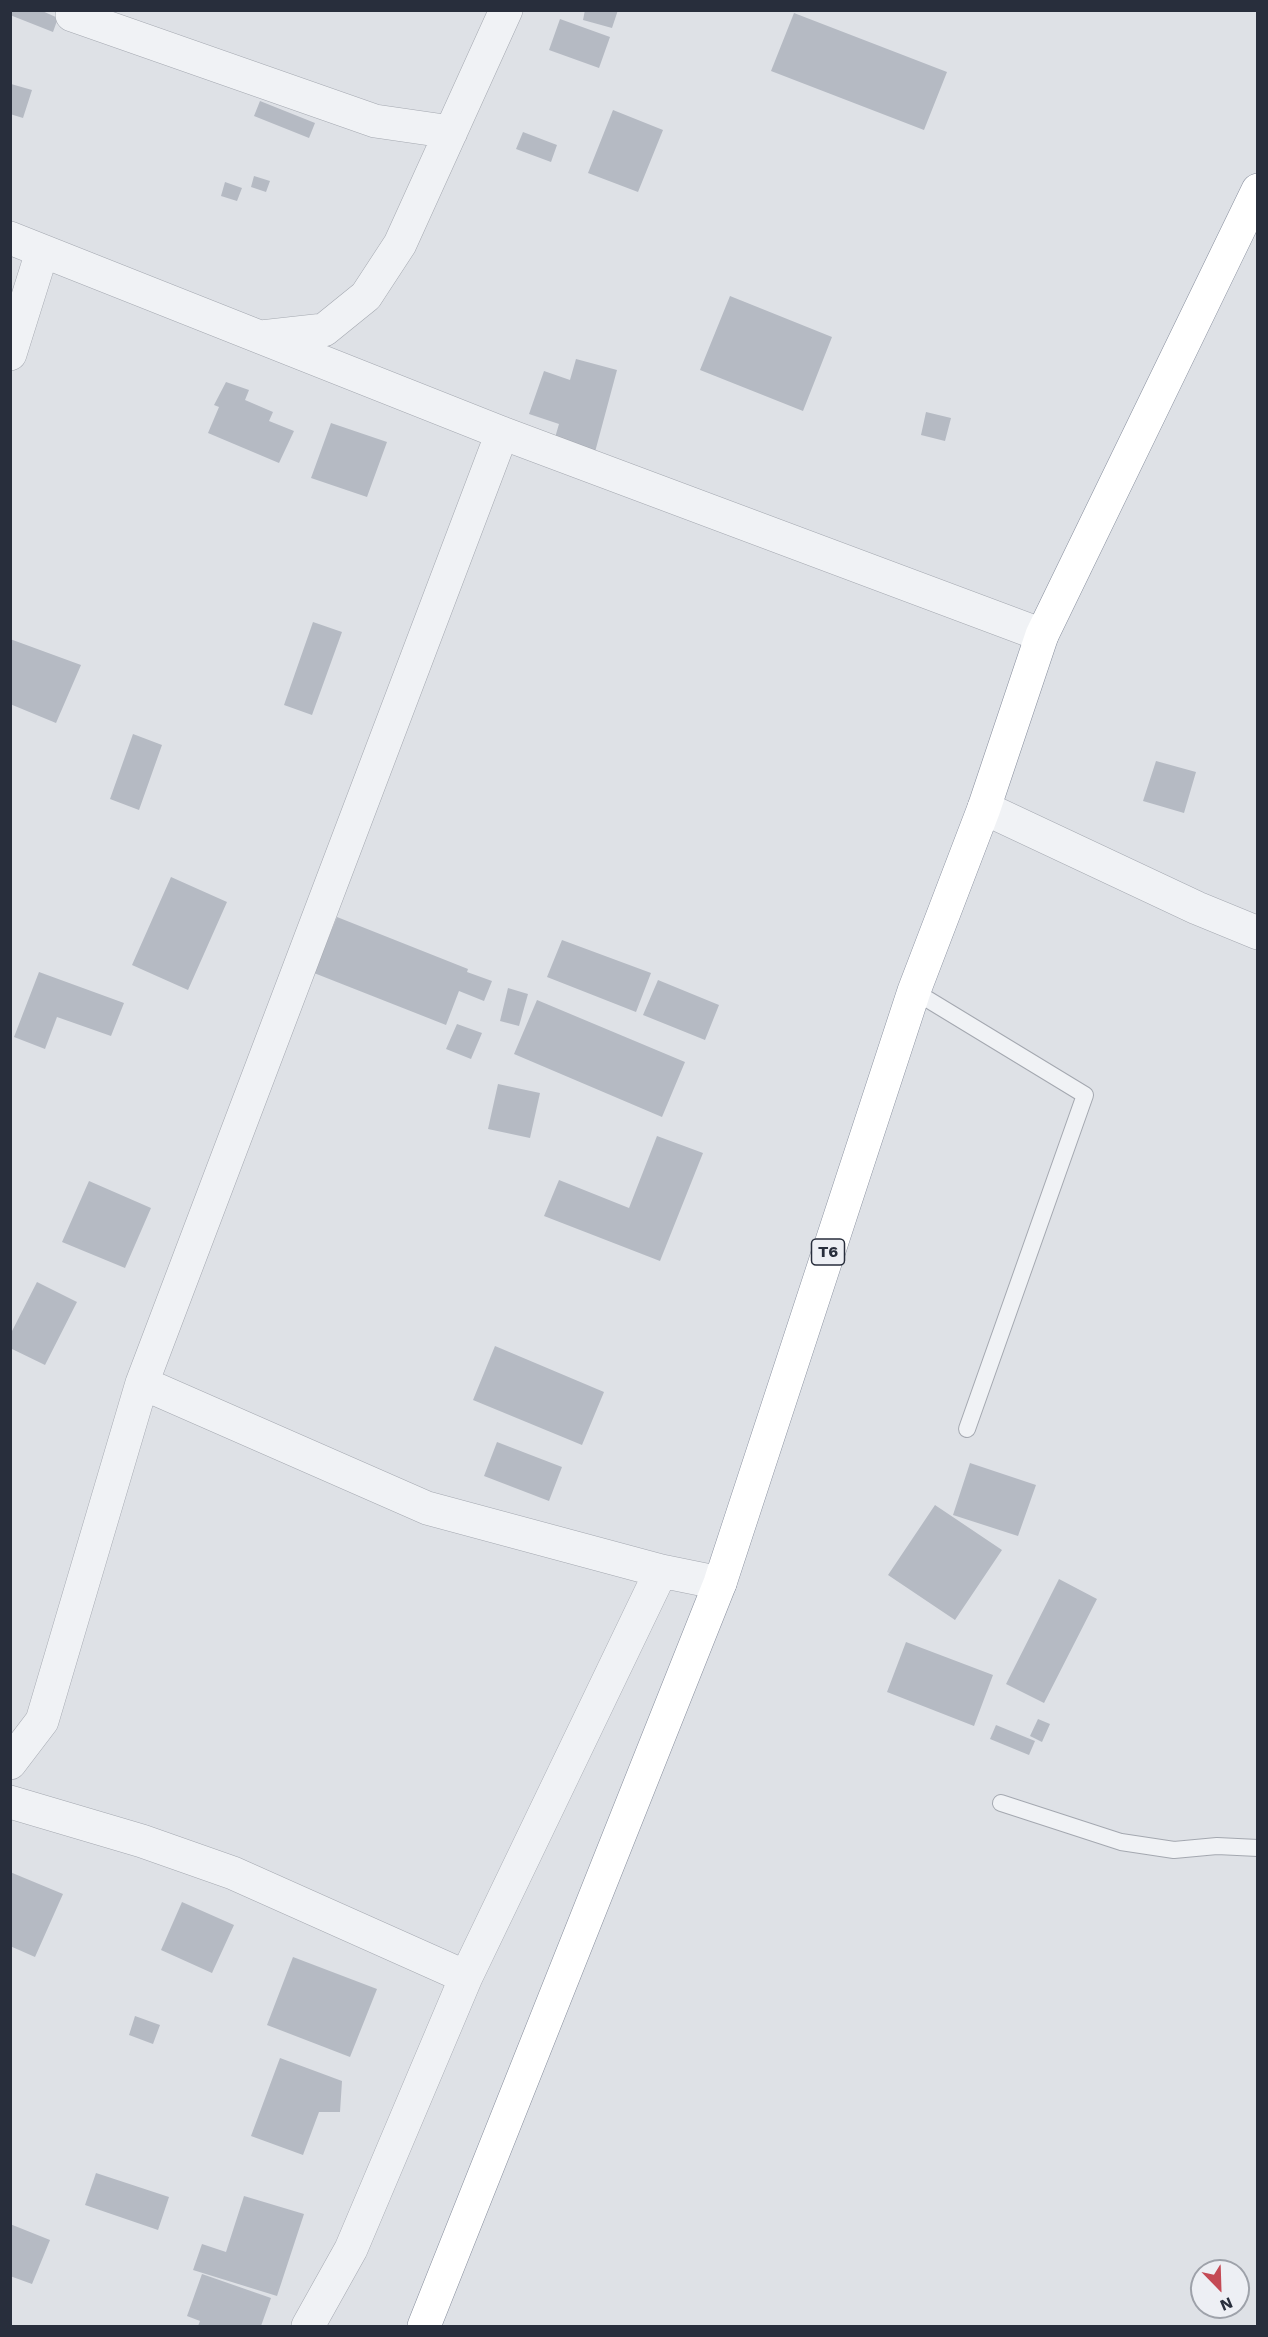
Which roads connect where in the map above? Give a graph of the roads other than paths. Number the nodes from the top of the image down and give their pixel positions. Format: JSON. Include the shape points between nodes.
{"nodes":[{"id":1,"x":506,"y":10,"type":"edge"},
{"id":2,"x":72,"y":15,"type":"dead end"},
{"id":3,"x":451,"y":132,"type":"junction"},
{"id":4,"x":1257,"y":190,"type":"edge"},
{"id":5,"x":10,"y":238,"type":"edge"},
{"id":6,"x":42,"y":252,"type":"junction"},
{"id":7,"x":256,"y":337,"type":"junction"},
{"id":8,"x":10,"y":354,"type":"edge"},
{"id":9,"x":502,"y":433,"type":"junction"},
{"id":10,"x":1042,"y":635,"type":"junction"},
{"id":11,"x":984,"y":808,"type":"junction"},
{"id":12,"x":1257,"y":933,"type":"edge"},
{"id":13,"x":914,"y":991,"type":"junction"},
{"id":14,"x":142,"y":1383,"type":"junction"},
{"id":15,"x":967,"y":1429,"type":"dead end"},
{"id":16,"x":661,"y":1571,"type":"junction"},
{"id":17,"x":720,"y":1583,"type":"junction"},
{"id":18,"x":10,"y":1763,"type":"edge"},
{"id":19,"x":10,"y":1802,"type":"edge"},
{"id":20,"x":1001,"y":1803,"type":"dead end"},
{"id":21,"x":1257,"y":1848,"type":"edge"},
{"id":22,"x":466,"y":1977,"type":"junction"},
{"id":23,"x":308,"y":2326,"type":"edge"},
{"id":24,"x":424,"y":2326,"type":"edge"}],
"edges":[{"from":1,"to":3,"type":"street"},
{"from":2,"to":3,"type":"street","via":[[375,122]]},
{"from":3,"to":7,"type":"street","via":[[400,244],[366,296],[324,330]]},
{"from":4,"to":10,"type":"highway","number":"T6"},
{"from":5,"to":6,"type":"street"},
{"from":6,"to":7,"type":"street"},
{"from":6,"to":8,"type":"street"},
{"from":7,"to":9,"type":"street"},
{"from":9,"to":10,"type":"street"},
{"from":9,"to":14,"type":"street"},
{"from":10,"to":11,"type":"highway","number":"T6"},
{"from":11,"to":12,"type":"street"},
{"from":11,"to":13,"type":"highway","number":"T6"},
{"from":13,"to":15,"type":"lane","via":[[1085,1095]]},
{"from":13,"to":17,"type":"highway","number":"T6"},
{"from":14,"to":16,"type":"street","via":[[427,1508]]},
{"from":14,"to":18,"type":"street","via":[[42,1721]]},
{"from":16,"to":17,"type":"street"},
{"from":16,"to":22,"type":"street"},
{"from":17,"to":24,"type":"highway","number":"T6"},
{"from":19,"to":22,"type":"street","via":[[233,1872]]},
{"from":20,"to":21,"type":"lane","via":[[1121,1842],[1174,1850]]},
{"from":22,"to":23,"type":"street","via":[[351,2249]]}]}
